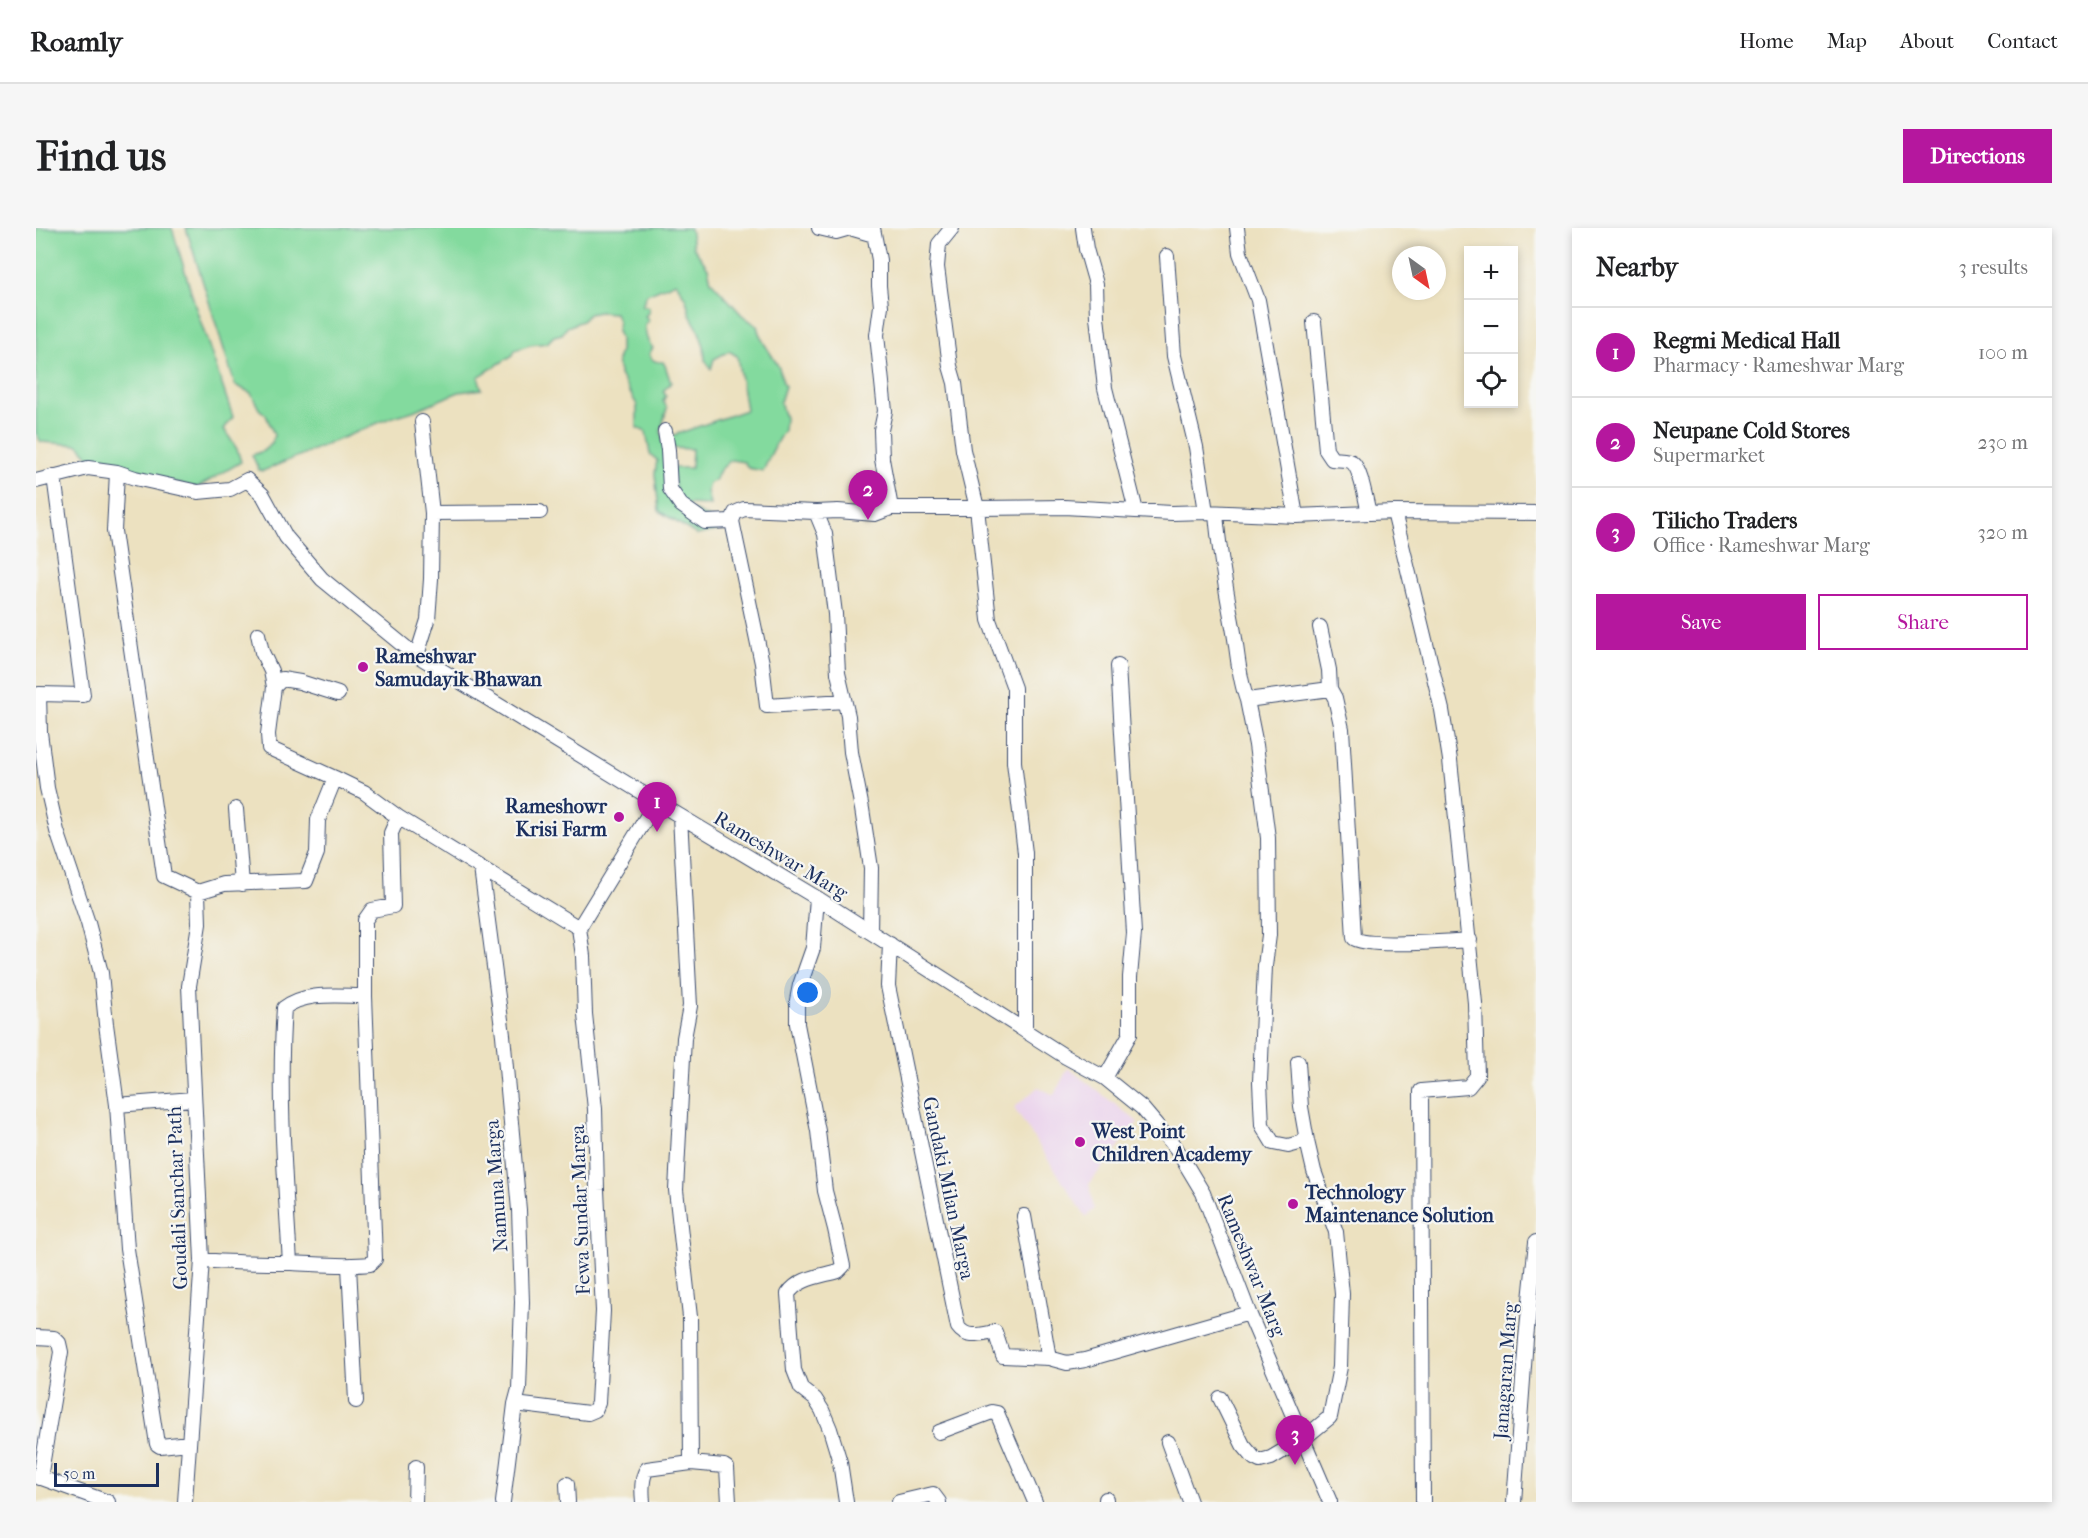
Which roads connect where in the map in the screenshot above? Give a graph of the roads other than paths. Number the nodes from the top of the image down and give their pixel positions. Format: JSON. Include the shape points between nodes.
{"nodes":[{"id":1,"x":819,"y":228,"type":"edge"},
{"id":2,"x":952,"y":228,"type":"edge"},
{"id":3,"x":1083,"y":228,"type":"edge"},
{"id":4,"x":1237,"y":228,"type":"edge"},
{"id":5,"x":873,"y":231,"type":"edge"},
{"id":6,"x":1167,"y":256,"type":"dead end"},
{"id":7,"x":1314,"y":322,"type":"dead end"},
{"id":8,"x":422,"y":422,"type":"dead end"},
{"id":9,"x":664,"y":431,"type":"dead end"},
{"id":10,"x":117,"y":472,"type":"junction"},
{"id":11,"x":54,"y":476,"type":"junction"},
{"id":12,"x":36,"y":481,"type":"edge"},
{"id":13,"x":891,"y":508,"type":"junction"},
{"id":14,"x":977,"y":508,"type":"junction"},
{"id":15,"x":1136,"y":511,"type":"junction"},
{"id":16,"x":540,"y":512,"type":"dead end"},
{"id":17,"x":816,"y":512,"type":"junction"},
{"id":18,"x":1394,"y":512,"type":"junction"},
{"id":19,"x":1536,"y":512,"type":"edge"},
{"id":20,"x":432,"y":513,"type":"junction"},
{"id":21,"x":1211,"y":513,"type":"junction"},
{"id":22,"x":1369,"y":513,"type":"junction"},
{"id":23,"x":1296,"y":516,"type":"junction"},
{"id":24,"x":732,"y":522,"type":"junction"},
{"id":25,"x":1320,"y":627,"type":"dead end"},
{"id":26,"x":258,"y":634,"type":"dead end"},
{"id":27,"x":417,"y":655,"type":"junction"},
{"id":28,"x":1118,"y":666,"type":"dead end"},
{"id":29,"x":274,"y":687,"type":"junction"},
{"id":30,"x":1330,"y":689,"type":"junction"},
{"id":31,"x":338,"y":694,"type":"dead end"},
{"id":32,"x":1247,"y":700,"type":"junction"},
{"id":33,"x":844,"y":701,"type":"junction"},
{"id":34,"x":335,"y":778,"type":"junction"},
{"id":35,"x":657,"y":802,"type":"junction"},
{"id":36,"x":236,"y":809,"type":"dead end"},
{"id":37,"x":680,"y":816,"type":"junction"},
{"id":38,"x":398,"y":817,"type":"junction"},
{"id":39,"x":481,"y":868,"type":"junction"},
{"id":40,"x":242,"y":884,"type":"junction"},
{"id":41,"x":198,"y":892,"type":"junction"},
{"id":42,"x":817,"y":898,"type":"junction"},
{"id":43,"x":579,"y":928,"type":"junction"},
{"id":44,"x":870,"y":932,"type":"junction"},
{"id":45,"x":1470,"y":940,"type":"junction"},
{"id":46,"x":890,"y":944,"type":"junction"},
{"id":47,"x":365,"y":996,"type":"junction"},
{"id":48,"x":1025,"y":1030,"type":"junction"},
{"id":49,"x":1298,"y":1062,"type":"dead end"},
{"id":50,"x":1105,"y":1078,"type":"junction"},
{"id":51,"x":194,"y":1099,"type":"junction"},
{"id":52,"x":117,"y":1105,"type":"junction"},
{"id":53,"x":1307,"y":1141,"type":"junction"},
{"id":54,"x":1024,"y":1216,"type":"dead end"},
{"id":55,"x":1536,"y":1242,"type":"edge"},
{"id":56,"x":202,"y":1260,"type":"junction"},
{"id":57,"x":290,"y":1263,"type":"junction"},
{"id":58,"x":349,"y":1266,"type":"junction"},
{"id":59,"x":1249,"y":1313,"type":"junction"},
{"id":60,"x":36,"y":1337,"type":"edge"},
{"id":61,"x":1049,"y":1358,"type":"junction"},
{"id":62,"x":1220,"y":1398,"type":"dead end"},
{"id":63,"x":356,"y":1401,"type":"dead end"},
{"id":64,"x":515,"y":1404,"type":"junction"},
{"id":65,"x":939,"y":1432,"type":"dead end"},
{"id":66,"x":1303,"y":1439,"type":"junction"},
{"id":67,"x":1168,"y":1442,"type":"dead end"},
{"id":68,"x":189,"y":1443,"type":"junction"},
{"id":69,"x":691,"y":1462,"type":"junction"},
{"id":70,"x":416,"y":1467,"type":"dead end"},
{"id":71,"x":38,"y":1477,"type":"edge"},
{"id":72,"x":567,"y":1484,"type":"dead end"},
{"id":73,"x":108,"y":1502,"type":"edge"},
{"id":74,"x":185,"y":1502,"type":"edge"},
{"id":75,"x":415,"y":1502,"type":"edge"},
{"id":76,"x":504,"y":1502,"type":"edge"},
{"id":77,"x":568,"y":1502,"type":"edge"},
{"id":78,"x":643,"y":1502,"type":"edge"},
{"id":79,"x":729,"y":1502,"type":"edge"},
{"id":80,"x":846,"y":1502,"type":"edge"},
{"id":81,"x":899,"y":1502,"type":"edge"},
{"id":82,"x":939,"y":1502,"type":"edge"},
{"id":83,"x":1035,"y":1502,"type":"edge"},
{"id":84,"x":1190,"y":1502,"type":"edge"},
{"id":85,"x":1330,"y":1502,"type":"edge"},
{"id":86,"x":1423,"y":1502,"type":"edge"},
{"id":87,"x":1514,"y":1502,"type":"edge"}],
"edges":[{"from":1,"to":5,"type":"street"},
{"from":2,"to":14,"type":"street","via":[[939,244],[937,267],[963,450]]},
{"from":3,"to":15,"type":"street","via":[[1096,284],[1105,388]]},
{"from":4,"to":23,"type":"street","via":[[1240,253],[1258,300]]},
{"from":5,"to":13,"type":"street","via":[[881,306],[877,335],[885,411],[882,459]]},
{"from":6,"to":21,"type":"street","via":[[1174,356]]},
{"from":7,"to":22,"type":"street","via":[[1326,450],[1332,459],[1348,461],[1357,469]]},
{"from":8,"to":20,"type":"street"},
{"from":9,"to":24,"type":"street","via":[[670,489],[681,505],[705,522]]},
{"from":10,"to":11,"type":"street","name":"Rameshwar Marg","via":[[88,468]]},
{"from":10,"to":27,"type":"street","name":"Rameshwar Marg","via":[[198,492],[230,489],[247,480],[262,495],[286,537],[322,579]]},
{"from":10,"to":41,"type":"street","via":[[114,531],[164,876]]},
{"from":11,"to":12,"type":"street","name":"Rameshwar Marg"},
{"from":11,"to":52,"type":"street","via":[[83,695],[39,694],[40,732],[57,831],[101,973]]},
{"from":13,"to":14,"type":"street"},
{"from":13,"to":17,"type":"street","via":[[875,514]]},
{"from":14,"to":15,"type":"street"},
{"from":14,"to":48,"type":"street","via":[[989,620],[1014,688],[1014,762],[1025,853]]},
{"from":15,"to":21,"type":"street"},
{"from":16,"to":20,"type":"street"},
{"from":17,"to":24,"type":"street","via":[[744,509],[735,513]]},
{"from":17,"to":33,"type":"street","via":[[825,534]]},
{"from":18,"to":19,"type":"street"},
{"from":18,"to":22,"type":"street"},
{"from":18,"to":45,"type":"street","via":[[1442,710]]},
{"from":20,"to":27,"type":"street","via":[[428,620]]},
{"from":21,"to":23,"type":"street"},
{"from":21,"to":32,"type":"street"},
{"from":22,"to":23,"type":"street"},
{"from":24,"to":33,"type":"street","via":[[762,663],[767,706]]},
{"from":25,"to":30,"type":"street"},
{"from":26,"to":29,"type":"street"},
{"from":27,"to":35,"type":"street","name":"Rameshwar Marg"},
{"from":28,"to":50,"type":"street","via":[[1134,933],[1130,1034]]},
{"from":29,"to":31,"type":"street","via":[[282,679]]},
{"from":29,"to":34,"type":"street","via":[[269,748]]},
{"from":30,"to":32,"type":"street"},
{"from":30,"to":45,"type":"street","via":[[1342,729],[1354,938],[1365,943]]},
{"from":32,"to":53,"type":"street","via":[[1268,838],[1269,935],[1260,1082],[1262,1125],[1273,1143],[1288,1146]]},
{"from":33,"to":44,"type":"street","via":[[871,868]]},
{"from":34,"to":38,"type":"street","via":[[364,792]]},
{"from":34,"to":40,"type":"street","via":[[318,820],[318,853],[306,881]]},
{"from":35,"to":37,"type":"street","name":"Rameshwar Marg"},
{"from":35,"to":43,"type":"street"},
{"from":36,"to":40,"type":"street"},
{"from":37,"to":42,"type":"street","name":"Rameshwar Marg"},
{"from":37,"to":69,"type":"street","via":[[690,1006],[684,1038],[676,1190],[690,1317]]},
{"from":38,"to":39,"type":"street"},
{"from":38,"to":47,"type":"street","via":[[391,833],[393,906],[372,910],[365,920]]},
{"from":39,"to":43,"type":"street"},
{"from":39,"to":64,"type":"street","name":"Namuna Marga","via":[[503,1035],[519,1210],[522,1302]]},
{"from":40,"to":41,"type":"street","via":[[224,884]]},
{"from":41,"to":51,"type":"street","name":"Goudali Sanchar Path","via":[[199,924],[189,986]]},
{"from":42,"to":44,"type":"street","name":"Rameshwar Marg"},
{"from":42,"to":80,"type":"street","via":[[813,948],[796,1000],[797,1024],[818,1131],[825,1191],[843,1266],[801,1282],[788,1294],[794,1370],[801,1388],[815,1399],[826,1419],[840,1462]]},
{"from":43,"to":64,"type":"street","name":"Fewa Sundar Marga","via":[[596,1109],[603,1311],[598,1403],[588,1413]]},
{"from":44,"to":46,"type":"street","name":"Rameshwar Marg"},
{"from":45,"to":86,"type":"street","via":[[1477,1076],[1468,1087],[1421,1091]]},
{"from":46,"to":48,"type":"street","name":"Rameshwar Marg"},
{"from":46,"to":61,"type":"street","name":"Gandaki Milan Marga","via":[[888,986],[958,1327],[968,1336],[995,1332],[1003,1356]]},
{"from":47,"to":57,"type":"street","via":[[305,998],[284,1008],[281,1049]]},
{"from":47,"to":58,"type":"street","via":[[375,1259],[370,1264]]},
{"from":48,"to":50,"type":"street","name":"Rameshwar Marg"},
{"from":49,"to":53,"type":"street"},
{"from":50,"to":59,"type":"street","name":"Rameshwar Marg","via":[[1142,1108],[1176,1148],[1203,1193]]},
{"from":51,"to":52,"type":"street"},
{"from":51,"to":56,"type":"street","name":"Goudali Sanchar Path"},
{"from":52,"to":68,"type":"street","via":[[127,1249],[157,1444]]},
{"from":53,"to":66,"type":"street","via":[[1336,1232],[1342,1294],[1340,1367],[1330,1417]]},
{"from":54,"to":61,"type":"street"},
{"from":55,"to":87,"type":"street","name":"Janagaran Marg"},
{"from":56,"to":57,"type":"street"},
{"from":56,"to":68,"type":"street","name":"Goudali Sanchar Path"},
{"from":57,"to":58,"type":"street"},
{"from":58,"to":63,"type":"street"},
{"from":59,"to":61,"type":"street","name":"Gandaki Milan Marga","via":[[1084,1360],[1067,1363]]},
{"from":59,"to":66,"type":"street","name":"Rameshwar Marg"},
{"from":60,"to":71,"type":"street","via":[[54,1338],[61,1352]]},
{"from":62,"to":66,"type":"street","via":[[1243,1444],[1260,1461]]},
{"from":64,"to":76,"type":"street","name":"Namuna Marga"},
{"from":65,"to":83,"type":"street","via":[[997,1413]]},
{"from":66,"to":85,"type":"street","name":"Rameshwar Marg"},
{"from":67,"to":84,"type":"street"},
{"from":68,"to":74,"type":"street","name":"Goudali Sanchar Path"},
{"from":69,"to":78,"type":"street","via":[[647,1469]]},
{"from":69,"to":79,"type":"street","via":[[727,1468]]},
{"from":70,"to":75,"type":"street"},
{"from":71,"to":73,"type":"street"},
{"from":72,"to":77,"type":"street"},
{"from":81,"to":82,"type":"street","via":[[933,1494]]}]}
